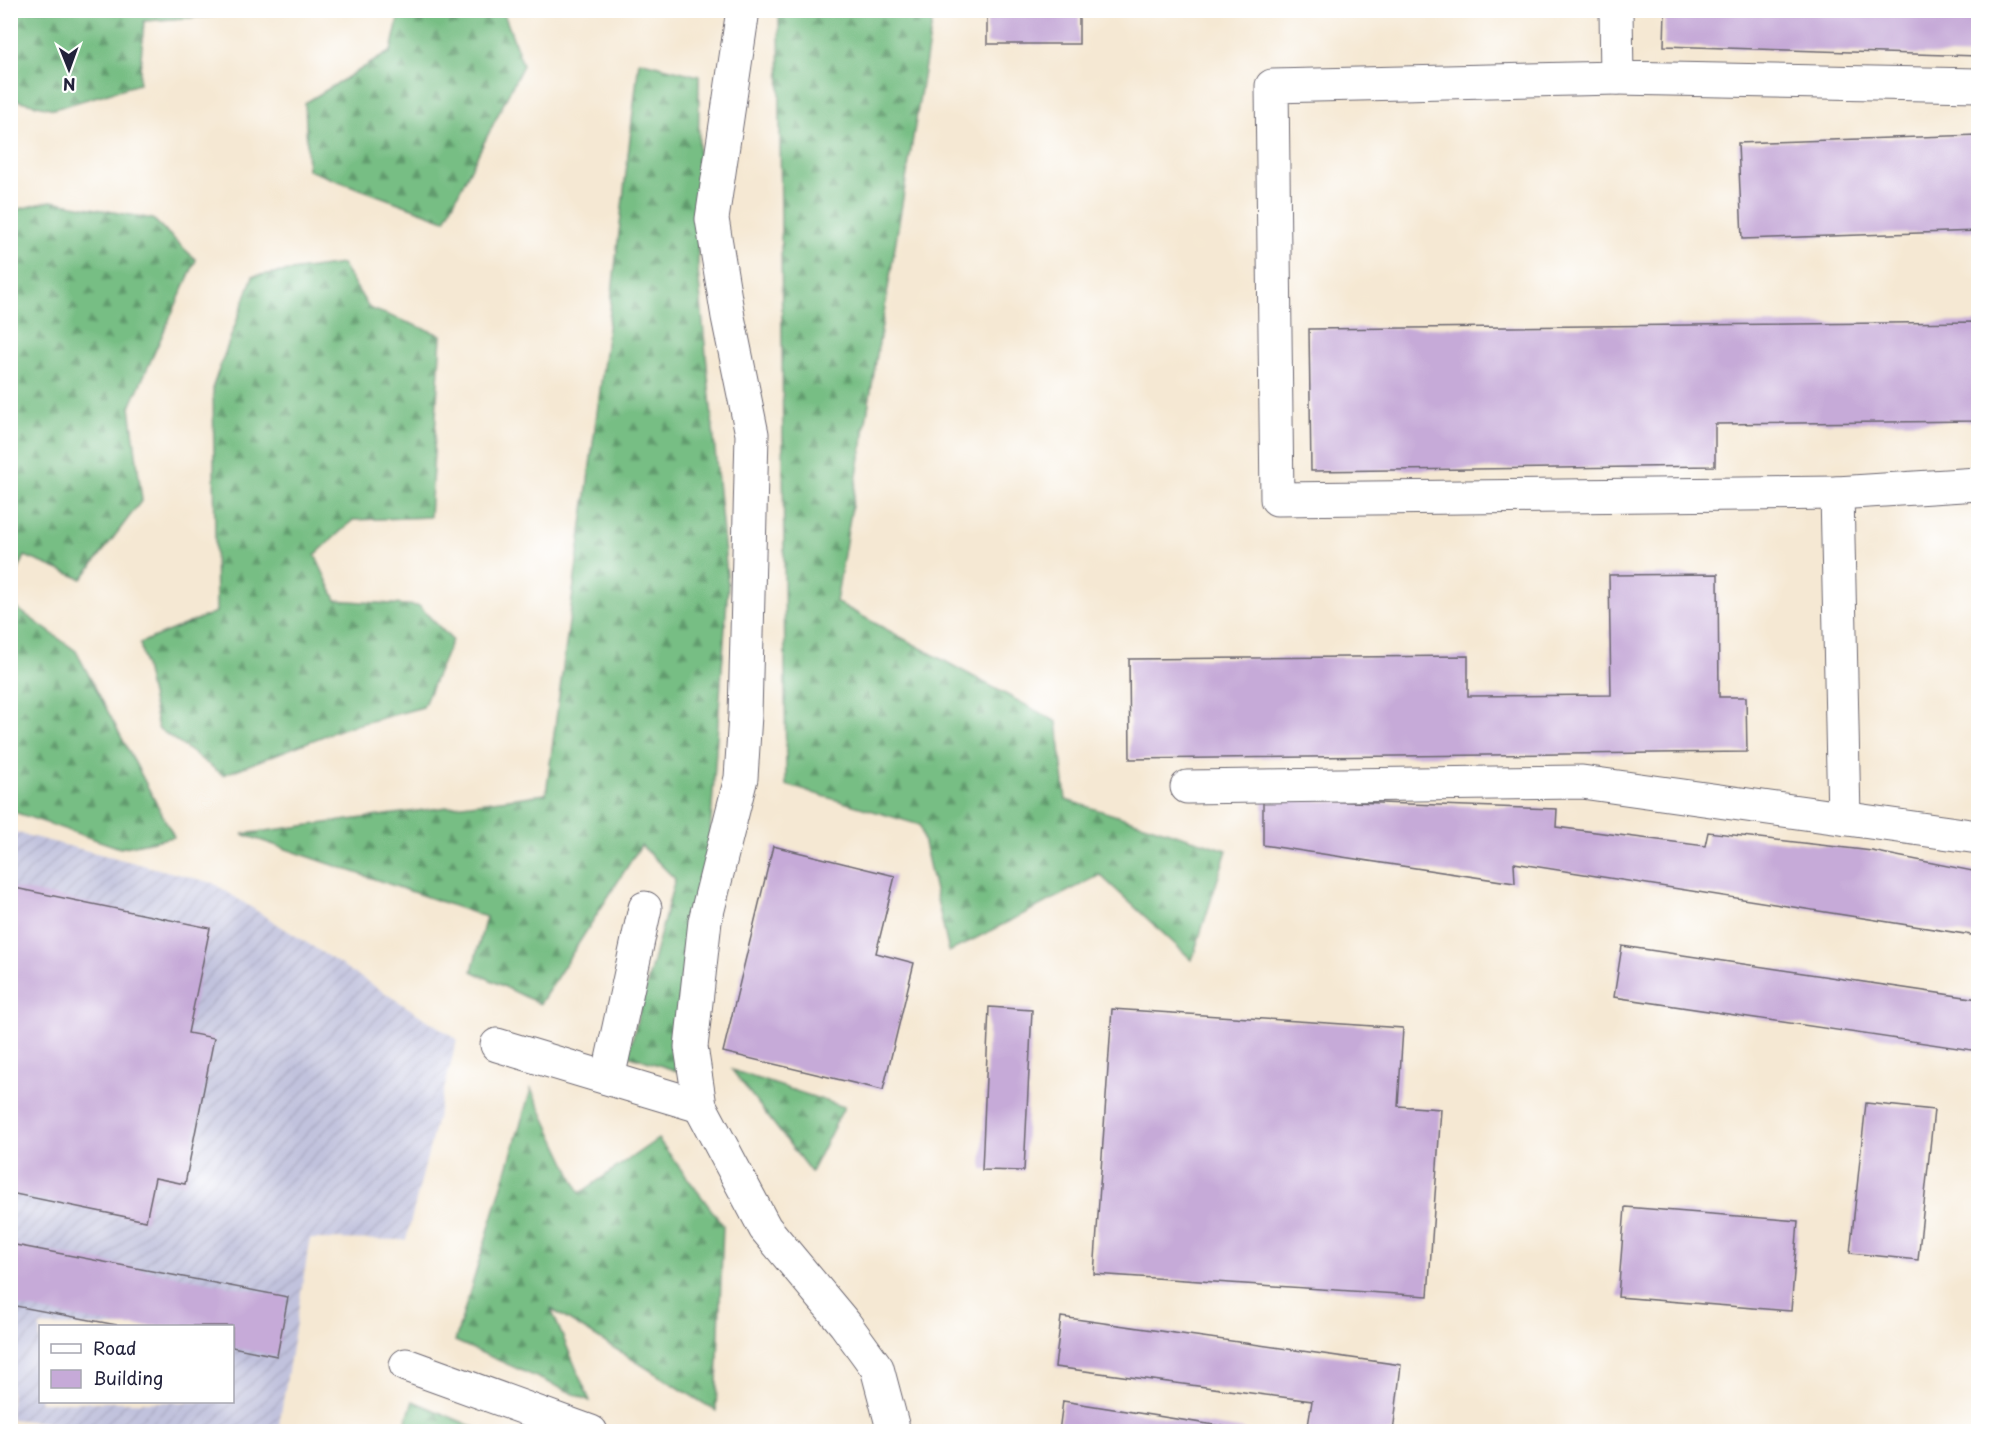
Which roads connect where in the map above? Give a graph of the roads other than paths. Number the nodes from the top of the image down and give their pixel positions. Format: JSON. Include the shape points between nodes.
{"nodes":[{"id":1,"x":743,"y":10,"type":"edge"},
{"id":2,"x":1616,"y":10,"type":"edge"},
{"id":3,"x":1617,"y":78,"type":"junction"},
{"id":4,"x":1978,"y":85,"type":"edge"},
{"id":5,"x":1978,"y":483,"type":"edge"},
{"id":6,"x":1837,"y":493,"type":"junction"},
{"id":7,"x":1187,"y":787,"type":"dead end"},
{"id":8,"x":1844,"y":818,"type":"junction"},
{"id":9,"x":1978,"y":837,"type":"edge"},
{"id":10,"x":645,"y":908,"type":"dead end"},
{"id":11,"x":497,"y":1045,"type":"dead end"},
{"id":12,"x":608,"y":1078,"type":"junction"},
{"id":13,"x":700,"y":1106,"type":"junction"},
{"id":14,"x":406,"y":1365,"type":"dead end"},
{"id":15,"x":591,"y":1431,"type":"edge"},
{"id":16,"x":894,"y":1431,"type":"edge"}],
"edges":[{"from":1,"to":13,"type":"street","via":[[712,219],[752,434],[745,715],[741,778],[703,933],[691,1047]]},
{"from":2,"to":3,"type":"street"},
{"from":3,"to":4,"type":"street"},
{"from":3,"to":6,"type":"street","via":[[1272,86],[1277,499]]},
{"from":5,"to":6,"type":"street"},
{"from":6,"to":8,"type":"street"},
{"from":7,"to":8,"type":"street","via":[[1582,782]]},
{"from":8,"to":9,"type":"street"},
{"from":10,"to":12,"type":"street"},
{"from":11,"to":12,"type":"street"},
{"from":12,"to":13,"type":"street"},
{"from":13,"to":16,"type":"street","via":[[765,1228],[877,1368]]},
{"from":14,"to":15,"type":"street"}]}
